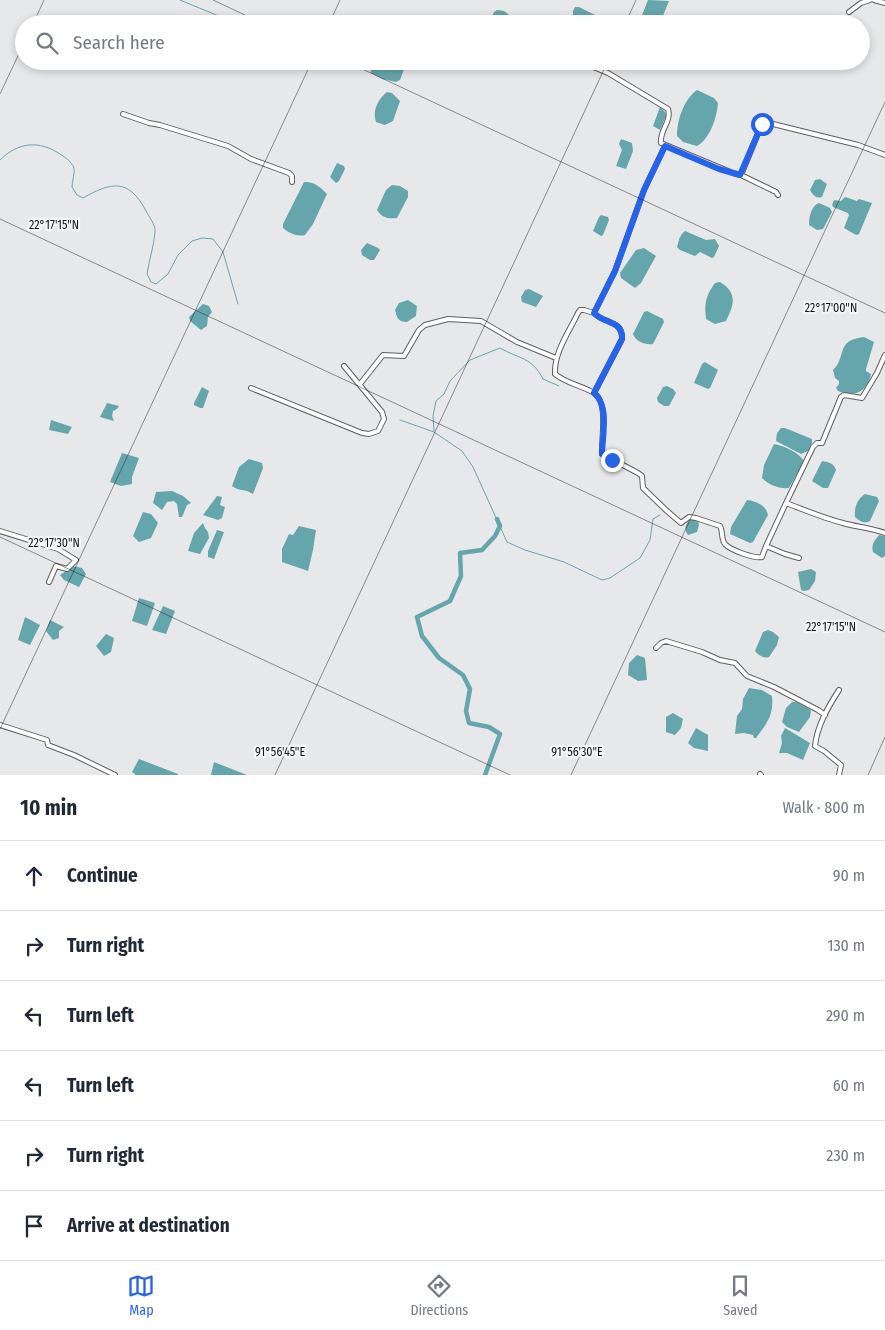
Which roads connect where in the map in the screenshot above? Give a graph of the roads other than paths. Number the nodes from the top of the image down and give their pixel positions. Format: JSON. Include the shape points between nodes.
{"nodes":[{"id":1,"x":870,"y":0,"type":"edge"},
{"id":2,"x":874,"y":0,"type":"edge"},
{"id":3,"x":885,"y":4,"type":"edge"},
{"id":4,"x":849,"y":12,"type":"dead end"},
{"id":5,"x":600,"y":70,"type":"edge"},
{"id":6,"x":123,"y":114,"type":"dead end"},
{"id":7,"x":665,"y":146,"type":"junction"},
{"id":8,"x":885,"y":155,"type":"edge"},
{"id":9,"x":740,"y":175,"type":"junction"},
{"id":10,"x":292,"y":182,"type":"dead end"},
{"id":11,"x":778,"y":195,"type":"dead end"},
{"id":12,"x":594,"y":313,"type":"junction"},
{"id":13,"x":885,"y":355,"type":"edge"},
{"id":14,"x":556,"y":358,"type":"junction"},
{"id":15,"x":344,"y":366,"type":"dead end"},
{"id":16,"x":360,"y":384,"type":"junction"},
{"id":17,"x":251,"y":388,"type":"dead end"},
{"id":18,"x":594,"y":393,"type":"junction"},
{"id":19,"x":786,"y":503,"type":"junction"},
{"id":20,"x":0,"y":531,"type":"edge"},
{"id":21,"x":885,"y":533,"type":"edge"},
{"id":22,"x":766,"y":546,"type":"junction"},
{"id":23,"x":799,"y":558,"type":"dead end"},
{"id":24,"x":49,"y":582,"type":"dead end"},
{"id":25,"x":656,"y":648,"type":"dead end"},
{"id":26,"x":839,"y":690,"type":"dead end"},
{"id":27,"x":825,"y":715,"type":"junction"},
{"id":28,"x":0,"y":724,"type":"edge"},
{"id":29,"x":115,"y":775,"type":"edge"},
{"id":30,"x":840,"y":775,"type":"edge"}],
"edges":[{"from":1,"to":4,"type":"street"},
{"from":2,"to":3,"type":"street"},
{"from":5,"to":7,"type":"street","via":[[668,109],[669,119],[660,139]]},
{"from":6,"to":10,"type":"street","via":[[228,146],[251,159],[289,173]]},
{"from":7,"to":9,"type":"street"},
{"from":7,"to":12,"type":"street","via":[[644,190],[615,271]]},
{"from":8,"to":9,"type":"street","via":[[765,122]]},
{"from":9,"to":11,"type":"street"},
{"from":12,"to":14,"type":"street","via":[[580,310]]},
{"from":12,"to":18,"type":"street","via":[[618,326],[622,333],[622,339]]},
{"from":13,"to":19,"type":"street","via":[[862,398],[844,394],[841,397],[822,442],[814,447]]},
{"from":14,"to":16,"type":"street","via":[[518,342],[482,321],[448,319],[425,325],[419,330],[404,356],[384,355]]},
{"from":14,"to":18,"type":"street","via":[[555,374],[563,381]]},
{"from":15,"to":16,"type":"street"},
{"from":16,"to":17,"type":"street","via":[[384,415],[378,431],[369,434]]},
{"from":18,"to":22,"type":"street","via":[[599,399],[604,424],[602,454],[642,476],[643,488],[667,512],[681,523],[689,517],[720,526],[726,546],[752,557],[762,557]]},
{"from":19,"to":21,"type":"street","via":[[840,523]]},
{"from":19,"to":22,"type":"street"},
{"from":20,"to":24,"type":"street","via":[[58,549],[76,560],[66,569],[56,566]]},
{"from":22,"to":23,"type":"street"},
{"from":25,"to":27,"type":"street","via":[[666,641],[735,663],[747,676]]},
{"from":26,"to":27,"type":"street"},
{"from":27,"to":30,"type":"street","via":[[815,746],[841,765]]},
{"from":28,"to":29,"type":"street","via":[[47,740],[48,745],[55,749]]}]}
